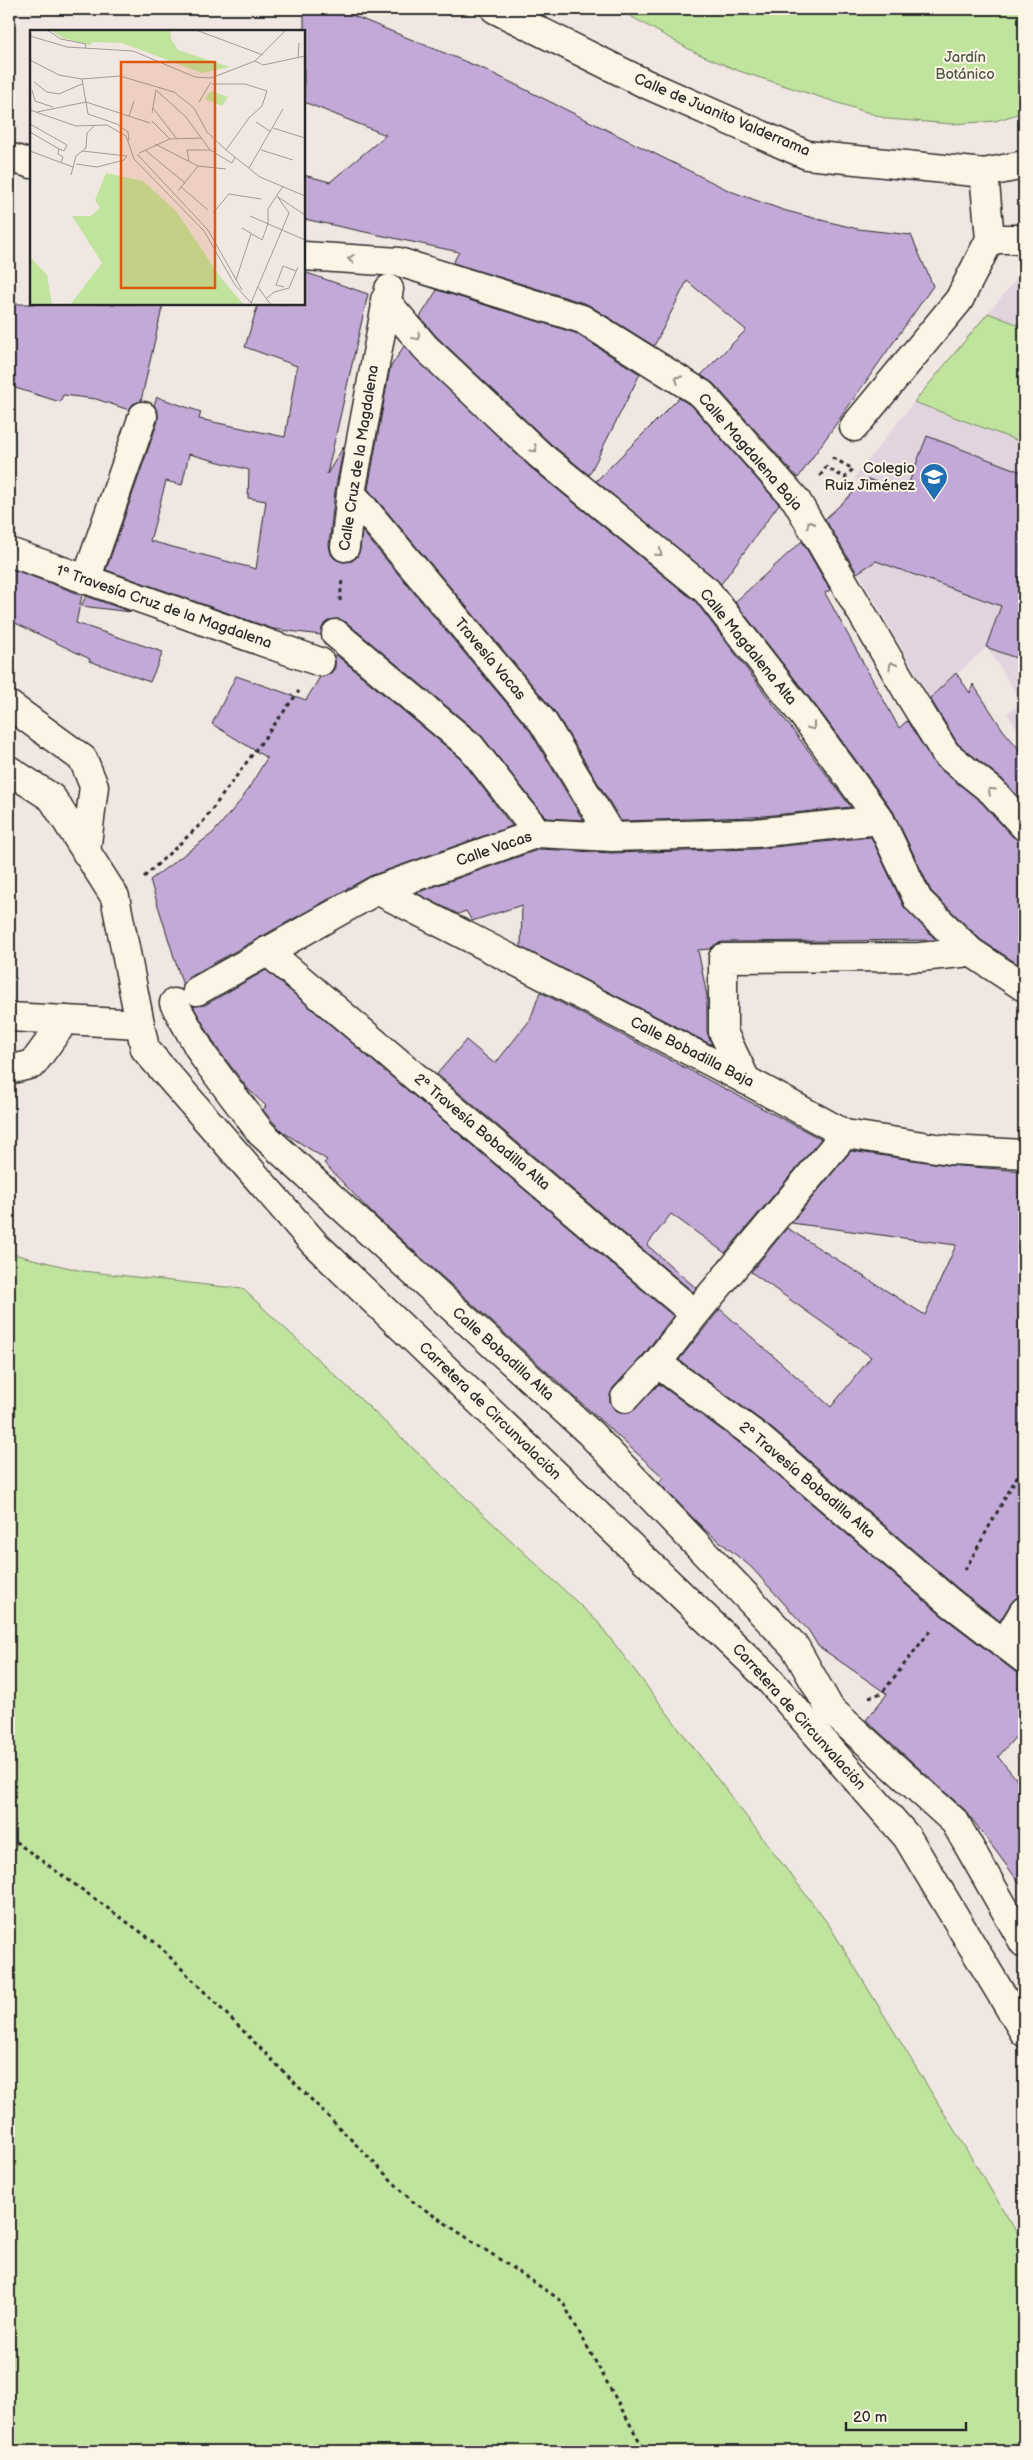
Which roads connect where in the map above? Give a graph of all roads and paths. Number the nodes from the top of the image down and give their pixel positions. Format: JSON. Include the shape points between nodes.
{"nodes":[{"id":1,"x":495,"y":9,"type":"edge"},
{"id":2,"x":9,"y":157,"type":"edge"},
{"id":3,"x":30,"y":164,"type":"edge"},
{"id":4,"x":1024,"y":165,"type":"edge"},
{"id":5,"x":984,"y":173,"type":"junction"},
{"id":6,"x":990,"y":239,"type":"junction"},
{"id":7,"x":1024,"y":239,"type":"edge"},
{"id":8,"x":305,"y":256,"type":"edge"},
{"id":9,"x":399,"y":262,"type":"junction"},
{"id":10,"x":385,"y":300,"type":"junction"},
{"id":11,"x":144,"y":416,"type":"dead end"},
{"id":12,"x":854,"y":427,"type":"dead end"},
{"id":13,"x":350,"y":493,"type":"junction"},
{"id":14,"x":345,"y":547,"type":"joint"},
{"id":15,"x":9,"y":552,"type":"edge"},
{"id":16,"x":86,"y":580,"type":"junction"},
{"id":17,"x":336,"y":634,"type":"joint"},
{"id":18,"x":320,"y":662,"type":"joint"},
{"id":19,"x":9,"y":706,"type":"edge"},
{"id":20,"x":9,"y":770,"type":"edge"},
{"id":21,"x":880,"y":820,"type":"junction"},
{"id":22,"x":1024,"y":826,"type":"edge"},
{"id":23,"x":538,"y":834,"type":"junction"},
{"id":24,"x":612,"y":837,"type":"junction"},
{"id":25,"x":86,"y":852,"type":"junction"},
{"id":26,"x":378,"y":890,"type":"junction"},
{"id":27,"x":115,"y":897,"type":"junction"},
{"id":28,"x":266,"y":951,"type":"junction"},
{"id":29,"x":971,"y":952,"type":"junction"},
{"id":30,"x":1024,"y":987,"type":"edge"},
{"id":31,"x":186,"y":997,"type":"joint"},
{"id":32,"x":9,"y":1017,"type":"edge"},
{"id":33,"x":65,"y":1020,"type":"junction"},
{"id":34,"x":140,"y":1024,"type":"junction"},
{"id":35,"x":9,"y":1070,"type":"edge"},
{"id":36,"x":746,"y":1080,"type":"junction"},
{"id":37,"x":846,"y":1134,"type":"junction"},
{"id":38,"x":1024,"y":1154,"type":"edge"},
{"id":39,"x":696,"y":1314,"type":"junction"},
{"id":40,"x":657,"y":1363,"type":"junction"},
{"id":41,"x":625,"y":1398,"type":"dead end"},
{"id":42,"x":1024,"y":1612,"type":"edge"},
{"id":43,"x":1015,"y":1651,"type":"edge"},
{"id":44,"x":9,"y":1837,"type":"edge"},
{"id":45,"x":1024,"y":1944,"type":"edge"},
{"id":46,"x":1024,"y":2032,"type":"edge"},
{"id":47,"x":645,"y":2451,"type":"edge"}],
"edges":[{"from":1,"to":5,"type":"street","name":"Calle de Juanito Valderrama","via":[[644,83],[808,155]]},
{"from":2,"to":3,"type":"street"},
{"from":4,"to":5,"type":"street","name":"Calle de Juanito Valderrama"},
{"from":5,"to":6,"type":"street"},
{"from":6,"to":7,"type":"street"},
{"from":6,"to":12,"type":"street","via":[[958,300]]},
{"from":9,"to":8,"type":"street","name":"Calle Magdalena Baja","one_way":true},
{"from":9,"to":10,"type":"street","name":"Calle Cruz de la Magdalena"},
{"from":22,"to":9,"type":"street","name":"Calle Magdalena Baja","one_way":true,"via":[[992,791],[946,754],[796,500],[702,394],[582,319]]},
{"from":10,"to":13,"type":"street","name":"Calle Cruz de la Magdalena"},
{"from":10,"to":21,"type":"street","name":"Calle Magdalena Alta","one_way":true,"via":[[426,348],[541,456],[706,591]]},
{"from":11,"to":16,"type":"street"},
{"from":13,"to":14,"type":"street","name":"Calle Cruz de la Magdalena"},
{"from":13,"to":24,"type":"street","name":"Travesía Vacas","via":[[543,722]]},
{"from":14,"to":17,"type":"path","name":"Calle Cruz de la Magdalena"},
{"from":15,"to":16,"type":"street","name":"1ª Travesía Cruz de la Magdalena"},
{"from":16,"to":18,"type":"street","name":"1ª Travesía Cruz de la Magdalena"},
{"from":17,"to":23,"type":"street","via":[[471,747]]},
{"from":18,"to":27,"type":"path","via":[[202,824],[135,886]]},
{"from":19,"to":25,"type":"street","via":[[83,759],[94,786]]},
{"from":20,"to":25,"type":"street","name":"Carretera de Circunvalación","via":[[52,798]]},
{"from":21,"to":24,"type":"street","name":"Calle Vacas","via":[[755,834]]},
{"from":21,"to":29,"type":"street","name":"Calle Magdalena Alta","via":[[918,900]]},
{"from":23,"to":24,"type":"street","name":"Calle Vacas"},
{"from":23,"to":26,"type":"street","name":"Calle Vacas"},
{"from":25,"to":27,"type":"street","name":"Carretera de Circunvalación"},
{"from":26,"to":28,"type":"street","name":"Calle Vacas"},
{"from":26,"to":36,"type":"street","name":"Calle Bobadilla Baja"},
{"from":27,"to":34,"type":"street","name":"Carretera de Circunvalación"},
{"from":28,"to":31,"type":"street","name":"Calle Vacas"},
{"from":28,"to":39,"type":"street","name":"2ª Travesía Bobadilla Alta"},
{"from":29,"to":30,"type":"street","name":"Calle Magdalena Alta"},
{"from":29,"to":36,"type":"street","via":[[920,957],[724,958],[724,1032]]},
{"from":31,"to":45,"type":"street","name":"Calle Bobadilla Alta","via":[[204,1057],[261,1133],[590,1433],[795,1647],[830,1708],[955,1822]]},
{"from":32,"to":33,"type":"street"},
{"from":33,"to":34,"type":"street"},
{"from":33,"to":35,"type":"street","via":[[33,1064]]},
{"from":34,"to":46,"type":"street","name":"Carretera de Circunvalación","via":[[144,1049],[314,1243],[765,1675],[907,1837]]},
{"from":36,"to":37,"type":"street","name":"Calle Bobadilla Baja"},
{"from":37,"to":38,"type":"street","name":"Calle Bobadilla Baja","via":[[949,1150]]},
{"from":37,"to":39,"type":"street"},
{"from":39,"to":40,"type":"street"},
{"from":40,"to":41,"type":"street"},
{"from":40,"to":43,"type":"street","name":"2ª Travesía Bobadilla Alta","via":[[759,1438],[951,1603]]},
{"from":42,"to":43,"type":"street"},
{"from":44,"to":47,"type":"path","via":[[156,1943],[412,2201],[562,2301]]}]}
